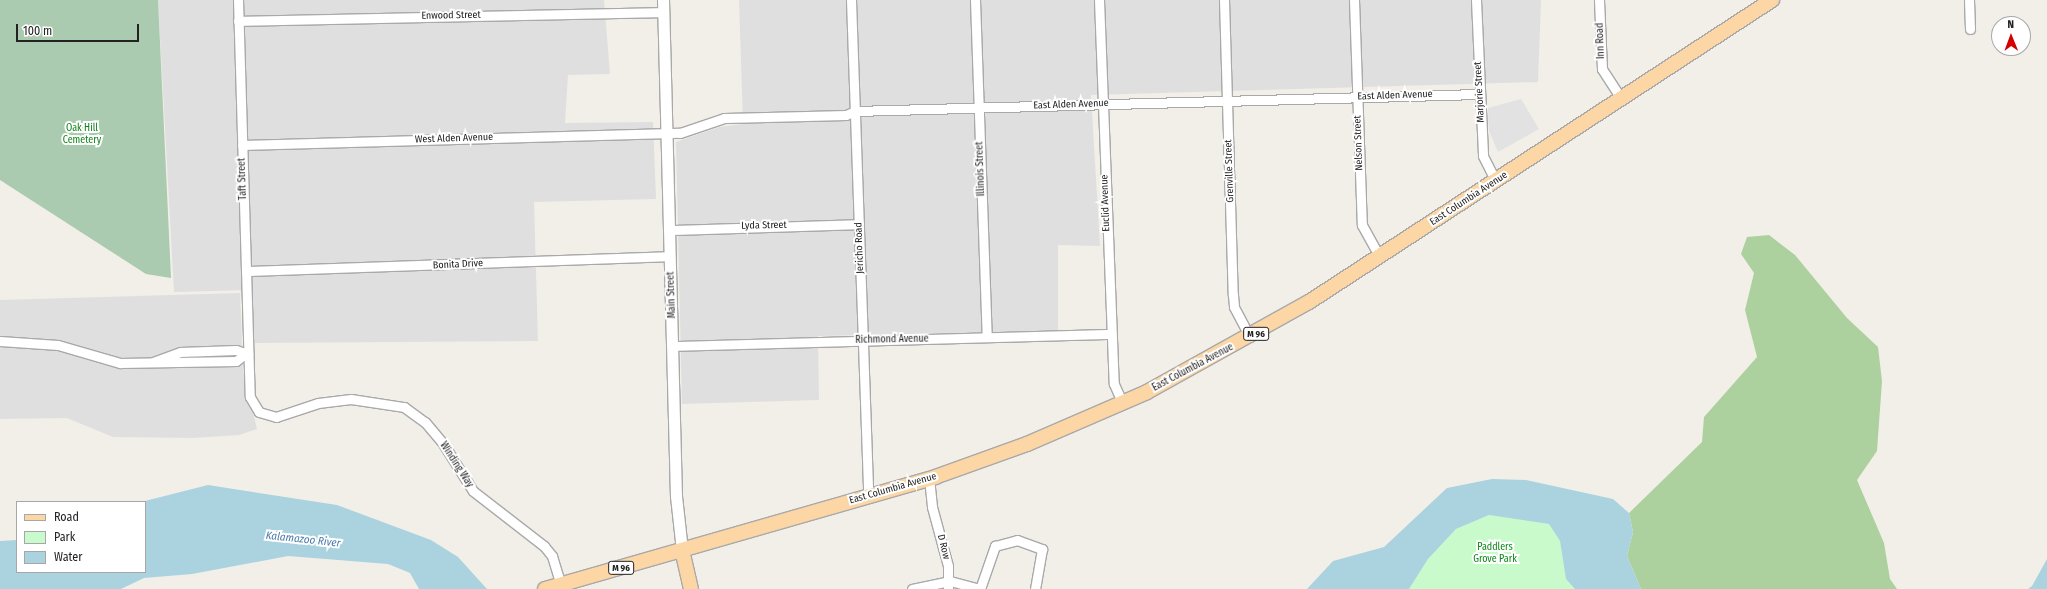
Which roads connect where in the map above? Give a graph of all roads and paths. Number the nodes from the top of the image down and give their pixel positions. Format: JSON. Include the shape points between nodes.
{"nodes":[{"id":1,"x":238,"y":0,"type":"edge"},
{"id":2,"x":663,"y":0,"type":"edge"},
{"id":3,"x":851,"y":0,"type":"edge"},
{"id":4,"x":975,"y":0,"type":"edge"},
{"id":5,"x":1099,"y":0,"type":"edge"},
{"id":6,"x":1224,"y":0,"type":"edge"},
{"id":7,"x":1354,"y":0,"type":"edge"},
{"id":8,"x":1476,"y":0,"type":"edge"},
{"id":9,"x":1599,"y":0,"type":"edge"},
{"id":10,"x":1772,"y":0,"type":"edge"},
{"id":11,"x":1969,"y":0,"type":"edge"},
{"id":12,"x":663,"y":12,"type":"junction"},
{"id":13,"x":238,"y":21,"type":"junction"},
{"id":14,"x":1970,"y":29,"type":"dead end"},
{"id":15,"x":1480,"y":94,"type":"junction"},
{"id":16,"x":1357,"y":97,"type":"junction"},
{"id":17,"x":1622,"y":100,"type":"junction"},
{"id":18,"x":1227,"y":101,"type":"junction"},
{"id":19,"x":1103,"y":104,"type":"junction"},
{"id":20,"x":979,"y":107,"type":"junction"},
{"id":21,"x":855,"y":111,"type":"junction"},
{"id":22,"x":666,"y":132,"type":"junction"},
{"id":23,"x":242,"y":145,"type":"junction"},
{"id":24,"x":1496,"y":182,"type":"junction"},
{"id":25,"x":859,"y":224,"type":"junction"},
{"id":26,"x":670,"y":230,"type":"junction"},
{"id":27,"x":670,"y":256,"type":"junction"},
{"id":28,"x":1380,"y":257,"type":"junction"},
{"id":29,"x":246,"y":271,"type":"junction"},
{"id":30,"x":1111,"y":334,"type":"junction"},
{"id":31,"x":1250,"y":337,"type":"junction"},
{"id":32,"x":986,"y":338,"type":"junction"},
{"id":33,"x":863,"y":340,"type":"junction"},
{"id":34,"x":0,"y":341,"type":"edge"},
{"id":35,"x":673,"y":346,"type":"junction"},
{"id":36,"x":247,"y":356,"type":"junction"},
{"id":37,"x":1123,"y":404,"type":"junction"},
{"id":38,"x":932,"y":477,"type":"junction"},
{"id":39,"x":868,"y":496,"type":"junction"},
{"id":40,"x":682,"y":550,"type":"junction"},
{"id":41,"x":560,"y":585,"type":"junction"},
{"id":42,"x":949,"y":585,"type":"edge"},
{"id":43,"x":545,"y":589,"type":"edge"},
{"id":44,"x":691,"y":589,"type":"edge"},
{"id":45,"x":912,"y":589,"type":"edge"},
{"id":46,"x":980,"y":589,"type":"edge"},
{"id":47,"x":1035,"y":589,"type":"edge"}],
"edges":[{"from":1,"to":13,"type":"street","name":"Taft Street"},
{"from":2,"to":12,"type":"street","name":"Main Street"},
{"from":3,"to":21,"type":"street","name":"Jericho Road"},
{"from":4,"to":20,"type":"street","name":"Illinois Street"},
{"from":5,"to":19,"type":"street","name":"Euclid Avenue"},
{"from":6,"to":18,"type":"street","name":"Grenville Street"},
{"from":7,"to":16,"type":"street","name":"Nelson Street"},
{"from":8,"to":15,"type":"street","name":"Marjorie Street"},
{"from":9,"to":17,"type":"street","name":"Inn Road","via":[[1602,69]]},
{"from":10,"to":17,"type":"main road","name":"East Columbia Avenue","number":"M 96"},
{"from":11,"to":14,"type":"street"},
{"from":12,"to":13,"type":"street","name":"Enwood Street"},
{"from":12,"to":22,"type":"street","name":"Main Street"},
{"from":13,"to":23,"type":"street","name":"Taft Street"},
{"from":15,"to":16,"type":"street","name":"East Alden Avenue"},
{"from":15,"to":24,"type":"street","name":"Marjorie Street","via":[[1484,156]]},
{"from":16,"to":18,"type":"street","name":"East Alden Avenue"},
{"from":16,"to":28,"type":"street","name":"Nelson Street","via":[[1362,225]]},
{"from":17,"to":24,"type":"main road","name":"East Columbia Avenue","number":"M 96"},
{"from":18,"to":19,"type":"street","name":"East Alden Avenue"},
{"from":18,"to":31,"type":"street","name":"Grenville Street","via":[[1234,307]]},
{"from":19,"to":20,"type":"street","name":"East Alden Avenue"},
{"from":19,"to":30,"type":"street","name":"Euclid Avenue"},
{"from":20,"to":21,"type":"street","name":"East Alden Avenue"},
{"from":20,"to":32,"type":"street","name":"Illinois Street"},
{"from":21,"to":22,"type":"street","name":"East Alden Avenue","via":[[846,114],[724,118],[703,127]]},
{"from":21,"to":25,"type":"street","name":"Jericho Road"},
{"from":22,"to":23,"type":"street","name":"West Alden Avenue"},
{"from":22,"to":26,"type":"street","name":"Main Street"},
{"from":23,"to":29,"type":"street","name":"Taft Street"},
{"from":24,"to":28,"type":"main road","name":"East Columbia Avenue","number":"M 96"},
{"from":25,"to":26,"type":"street","name":"Lyda Street"},
{"from":25,"to":33,"type":"street","name":"Jericho Road"},
{"from":26,"to":27,"type":"street","name":"Main Street"},
{"from":27,"to":29,"type":"street","name":"Bonita Drive"},
{"from":27,"to":35,"type":"street","name":"Main Street"},
{"from":28,"to":31,"type":"main road","name":"East Columbia Avenue","number":"M 96"},
{"from":29,"to":36,"type":"street","name":"Taft Street"},
{"from":30,"to":32,"type":"street","name":"Richmond Avenue"},
{"from":30,"to":37,"type":"street","name":"Euclid Avenue","via":[[1114,384]]},
{"from":31,"to":37,"type":"main road","name":"East Columbia Avenue","number":"M 96"},
{"from":32,"to":33,"type":"street","name":"Richmond Avenue"},
{"from":33,"to":35,"type":"street","name":"Richmond Avenue"},
{"from":33,"to":39,"type":"street","name":"Jericho Road"},
{"from":34,"to":36,"type":"street","via":[[58,345],[120,363],[236,360]]},
{"from":35,"to":40,"type":"street","name":"Main Street","via":[[676,496]]},
{"from":36,"to":41,"type":"street","name":"Winding Way","via":[[250,397],[266,416],[351,399],[404,407],[425,422],[444,445],[473,491],[544,546],[552,556]]},
{"from":37,"to":38,"type":"main road","name":"East Columbia Avenue","number":"M 96","via":[[1027,444]]},
{"from":38,"to":39,"type":"main road","name":"East Columbia Avenue","number":"M 96"},
{"from":38,"to":42,"type":"street","name":"D Row"},
{"from":39,"to":40,"type":"main road","name":"East Columbia Avenue","number":"M 96"},
{"from":40,"to":41,"type":"main road","name":"East Columbia Avenue","number":"M 96"},
{"from":40,"to":44,"type":"main road","name":"Main Street"},
{"from":41,"to":43,"type":"main road","name":"East Columbia Avenue","number":"M 96"},
{"from":42,"to":45,"type":"street"},
{"from":42,"to":46,"type":"street"},
{"from":46,"to":47,"type":"street","via":[[995,546],[1017,540],[1042,549]]}]}
